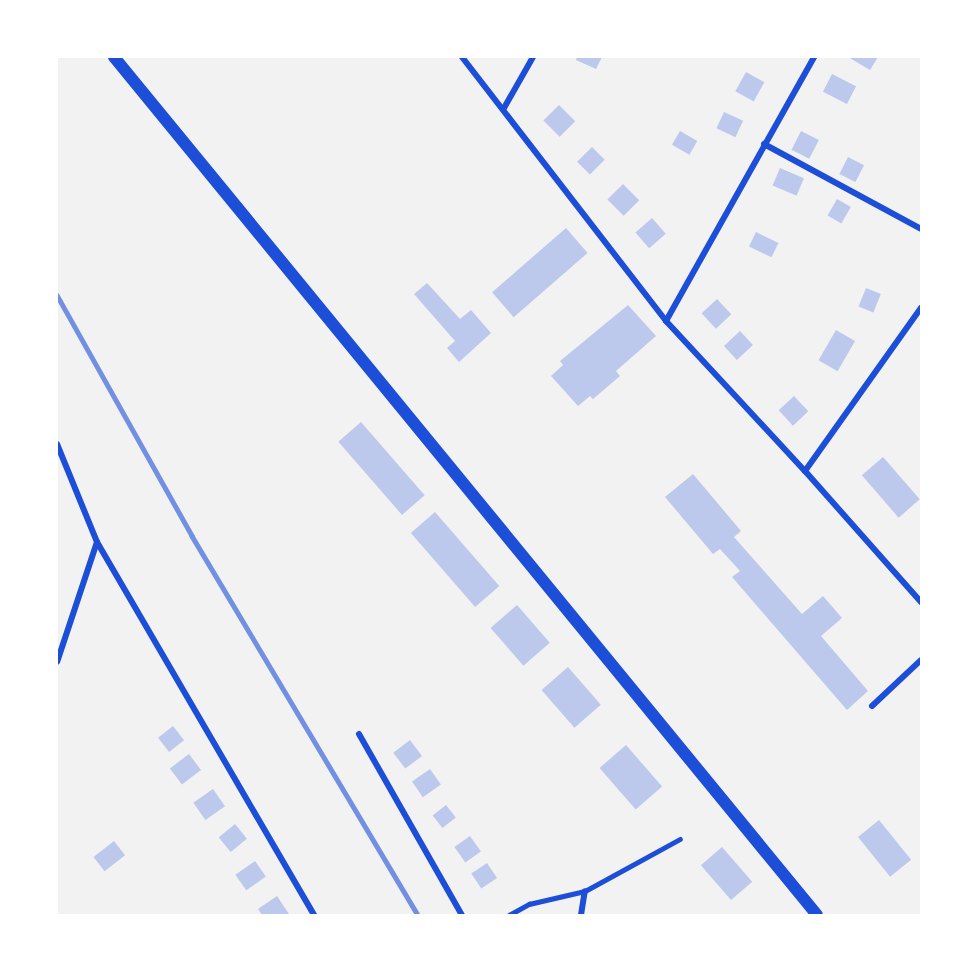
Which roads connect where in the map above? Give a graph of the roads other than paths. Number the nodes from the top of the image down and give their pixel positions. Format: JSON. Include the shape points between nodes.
{"nodes":[{"id":1,"x":114,"y":57,"type":"edge"},
{"id":2,"x":462,"y":57,"type":"edge"},
{"id":3,"x":533,"y":57,"type":"edge"},
{"id":4,"x":814,"y":57,"type":"edge"},
{"id":5,"x":504,"y":108,"type":"junction"},
{"id":6,"x":764,"y":144,"type":"junction"},
{"id":7,"x":921,"y":229,"type":"edge"},
{"id":8,"x":921,"y":308,"type":"edge"},
{"id":9,"x":666,"y":321,"type":"junction"},
{"id":10,"x":57,"y":444,"type":"edge"},
{"id":11,"x":805,"y":471,"type":"junction"},
{"id":12,"x":97,"y":542,"type":"junction"},
{"id":13,"x":921,"y":602,"type":"edge"},
{"id":14,"x":921,"y":660,"type":"edge"},
{"id":15,"x":57,"y":662,"type":"edge"},
{"id":16,"x":872,"y":706,"type":"dead end"},
{"id":17,"x":358,"y":734,"type":"dead end"},
{"id":18,"x":680,"y":839,"type":"dead end"},
{"id":19,"x":585,"y":891,"type":"junction"},
{"id":20,"x":314,"y":915,"type":"edge"},
{"id":21,"x":462,"y":915,"type":"edge"},
{"id":22,"x":509,"y":915,"type":"edge"},
{"id":23,"x":581,"y":915,"type":"edge"},
{"id":24,"x":817,"y":915,"type":"edge"}],
"edges":[{"from":1,"to":24,"type":"main road"},
{"from":2,"to":5,"type":"street"},
{"from":3,"to":5,"type":"street"},
{"from":4,"to":6,"type":"street"},
{"from":5,"to":9,"type":"street"},
{"from":6,"to":7,"type":"street"},
{"from":6,"to":9,"type":"street"},
{"from":8,"to":11,"type":"street"},
{"from":9,"to":11,"type":"street"},
{"from":10,"to":12,"type":"street"},
{"from":11,"to":13,"type":"street"},
{"from":12,"to":15,"type":"street"},
{"from":12,"to":20,"type":"street"},
{"from":14,"to":16,"type":"street"},
{"from":17,"to":21,"type":"street"},
{"from":18,"to":19,"type":"lane"},
{"from":19,"to":22,"type":"lane","via":[[529,904]]},
{"from":19,"to":23,"type":"street"}]}
